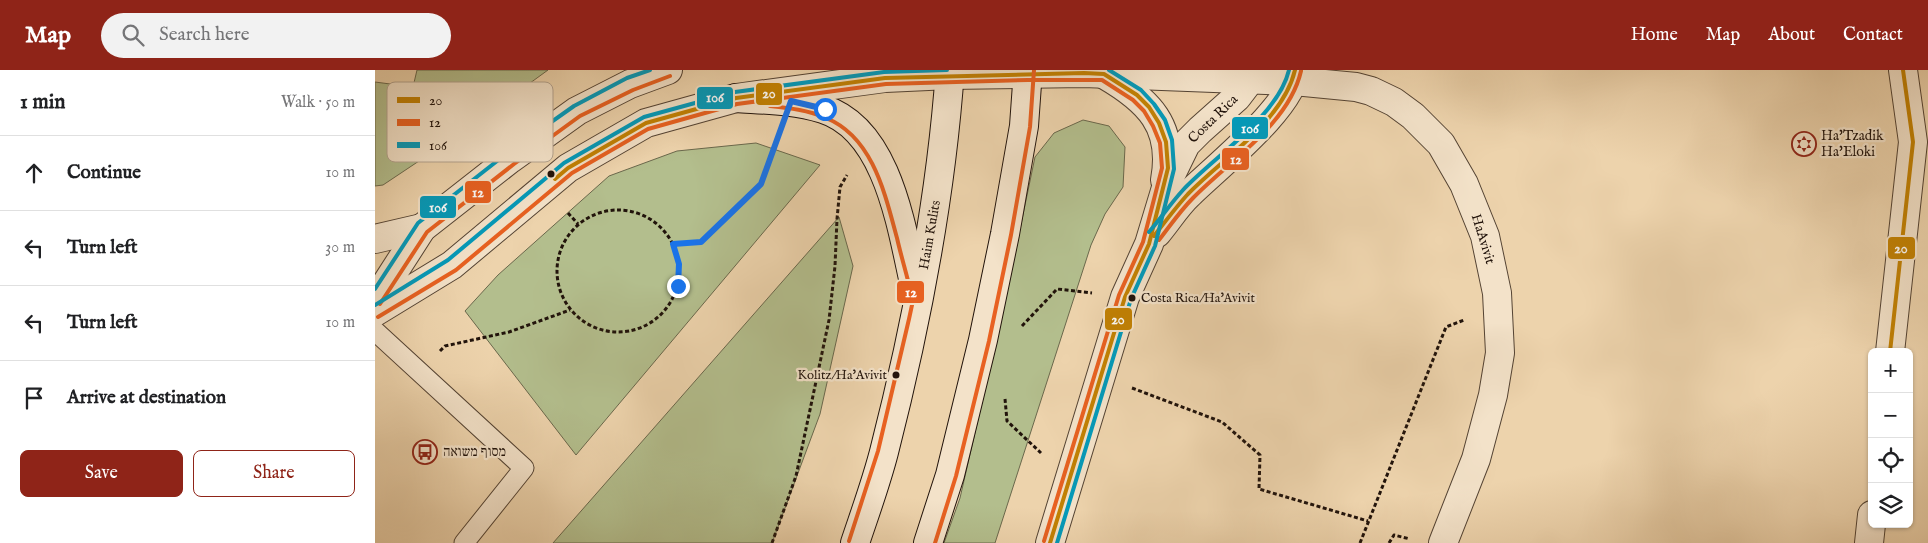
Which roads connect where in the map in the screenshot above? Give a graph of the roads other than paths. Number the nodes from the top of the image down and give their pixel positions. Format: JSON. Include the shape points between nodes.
{"nodes":[{"id":1,"x":668,"y":70,"type":"edge"},
{"id":2,"x":1903,"y":70,"type":"edge"},
{"id":3,"x":1028,"y":72,"type":"edge"},
{"id":4,"x":950,"y":73,"type":"edge"},
{"id":5,"x":1104,"y":74,"type":"junction"},
{"id":6,"x":1296,"y":74,"type":"edge"},
{"id":7,"x":1252,"y":75,"type":"edge"},
{"id":8,"x":736,"y":98,"type":"junction"},
{"id":9,"x":553,"y":128,"type":"edge"},
{"id":10,"x":506,"y":162,"type":"edge"},
{"id":11,"x":1162,"y":197,"type":"junction"},
{"id":12,"x":422,"y":228,"type":"junction"},
{"id":13,"x":375,"y":239,"type":"edge"},
{"id":14,"x":1149,"y":244,"type":"junction"},
{"id":15,"x":375,"y":301,"type":"edge"},
{"id":16,"x":919,"y":303,"type":"junction"},
{"id":17,"x":375,"y":312,"type":"edge"},
{"id":18,"x":375,"y":331,"type":"edge"},
{"id":19,"x":1890,"y":348,"type":"edge"},
{"id":20,"x":1871,"y":528,"type":"edge"},
{"id":21,"x":1430,"y":542,"type":"edge"},
{"id":22,"x":463,"y":543,"type":"edge"},
{"id":23,"x":855,"y":543,"type":"edge"},
{"id":24,"x":928,"y":543,"type":"edge"},
{"id":25,"x":1049,"y":543,"type":"edge"},
{"id":26,"x":1869,"y":543,"type":"edge"}],
"edges":[{"from":1,"to":9,"type":"street","via":[[577,111]]},
{"from":2,"to":19,"type":"street","via":[[1913,142]]},
{"from":3,"to":4,"type":"street","name":"HaAvivit"},
{"from":3,"to":5,"type":"street","name":"HaAvivit"},
{"from":3,"to":24,"type":"street","via":[[1025,126],[991,301],[950,475]]},
{"from":4,"to":8,"type":"street","name":"HaAvivit","via":[[885,78]]},
{"from":4,"to":16,"type":"street","name":"Haim Kulits","via":[[937,196]]},
{"from":5,"to":7,"type":"street","name":"HaAvivit"},
{"from":5,"to":11,"type":"street","via":[[1137,95],[1159,123],[1168,168]]},
{"from":6,"to":7,"type":"street","name":"HaAvivit"},
{"from":6,"to":14,"type":"street","name":"Costa Rica","via":[[1275,111],[1187,196]]},
{"from":6,"to":21,"type":"street","name":"HaAvivit","via":[[1371,91],[1413,116],[1441,144],[1464,184],[1485,236],[1497,293],[1500,353],[1493,395],[1476,459]]},
{"from":7,"to":11,"type":"street","name":"Costa Rica","via":[[1237,97],[1187,144]]},
{"from":8,"to":16,"type":"street","via":[[791,101],[825,109],[855,127],[881,165],[892,194]]},
{"from":8,"to":17,"type":"street","via":[[646,123],[568,168],[452,265]]},
{"from":10,"to":12,"type":"street"},
{"from":11,"to":14,"type":"street","name":"Costa Rica"},
{"from":12,"to":13,"type":"street"},
{"from":12,"to":15,"type":"street"},
{"from":14,"to":25,"type":"street","name":"Costa Rica","via":[[1125,297]]},
{"from":16,"to":23,"type":"street","name":"Haim Kulits","via":[[884,454]]},
{"from":18,"to":22,"type":"lane","via":[[524,468]]},
{"from":20,"to":26,"type":"street"}]}
